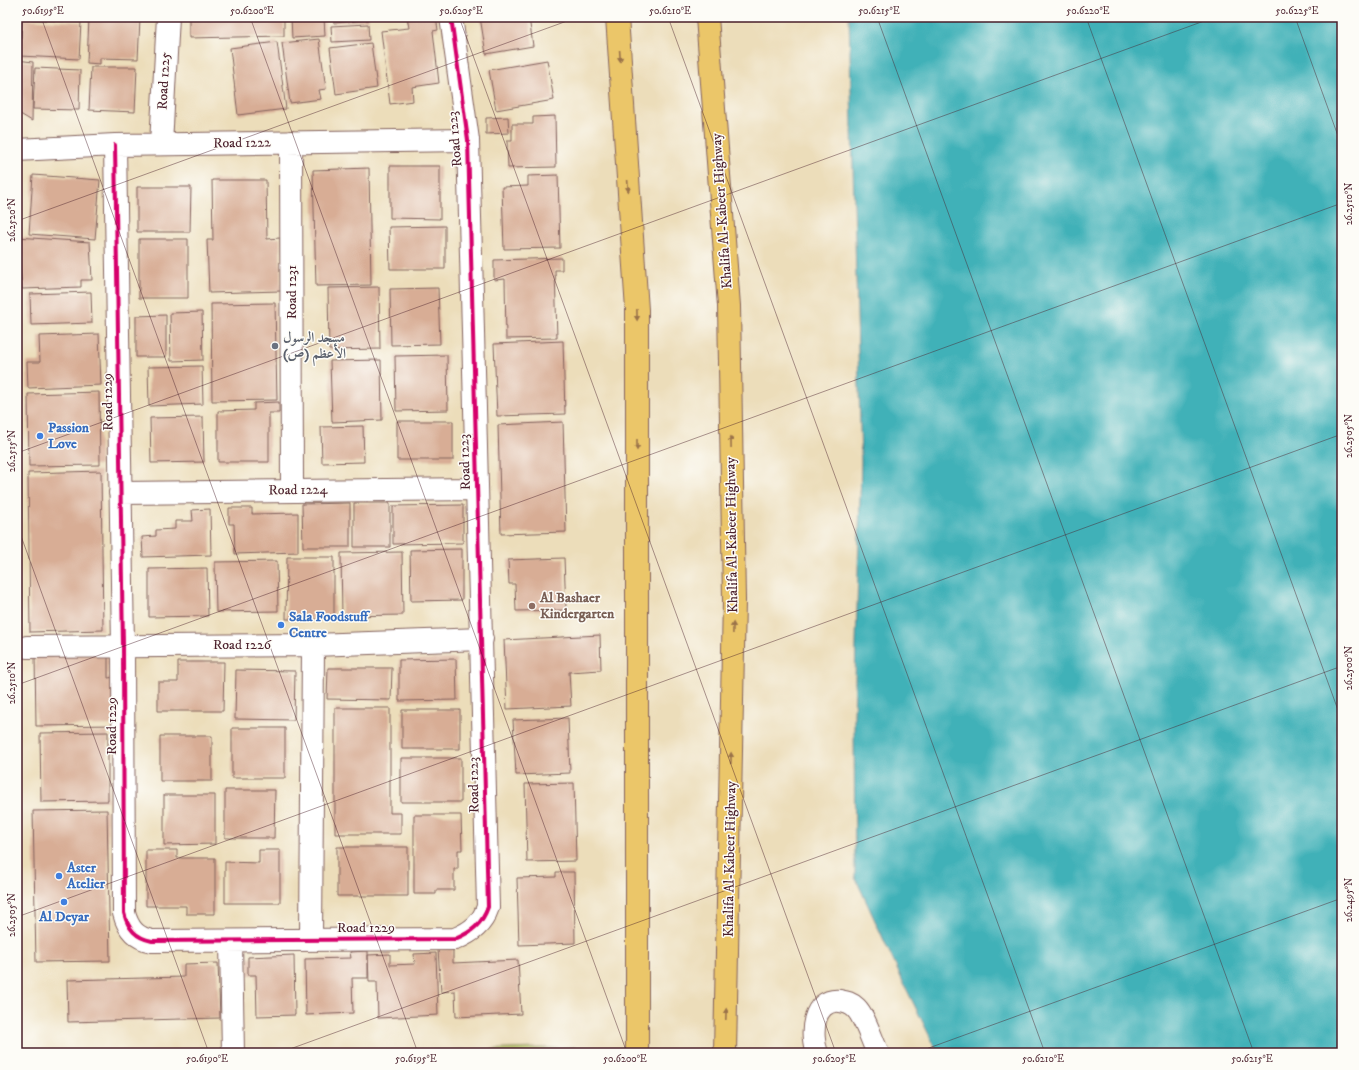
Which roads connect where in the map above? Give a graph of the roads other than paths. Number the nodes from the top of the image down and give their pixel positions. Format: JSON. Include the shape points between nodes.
{"nodes":[{"id":1,"x":168,"y":17,"type":"edge"},
{"id":2,"x":451,"y":17,"type":"edge"},
{"id":3,"x":617,"y":17,"type":"edge"},
{"id":4,"x":707,"y":17,"type":"edge"},
{"id":5,"x":468,"y":140,"type":"junction"},
{"id":6,"x":291,"y":142,"type":"junction"},
{"id":7,"x":161,"y":144,"type":"junction"},
{"id":8,"x":116,"y":145,"type":"junction"},
{"id":9,"x":17,"y":150,"type":"edge"},
{"id":10,"x":477,"y":489,"type":"junction"},
{"id":11,"x":292,"y":490,"type":"junction"},
{"id":12,"x":120,"y":493,"type":"junction"},
{"id":13,"x":482,"y":640,"type":"junction"},
{"id":14,"x":313,"y":645,"type":"junction"},
{"id":15,"x":123,"y":646,"type":"junction"},
{"id":16,"x":27,"y":647,"type":"dead end"},
{"id":17,"x":488,"y":907,"type":"joint"},
{"id":18,"x":311,"y":940,"type":"junction"},
{"id":19,"x":231,"y":941,"type":"junction"},
{"id":20,"x":233,"y":1053,"type":"edge"},
{"id":21,"x":637,"y":1053,"type":"edge"},
{"id":22,"x":725,"y":1053,"type":"edge"},
{"id":23,"x":817,"y":1053,"type":"edge"},
{"id":24,"x":878,"y":1053,"type":"edge"}],
"edges":[{"from":1,"to":7,"type":"street","name":"Road 1225"},
{"from":2,"to":5,"type":"street","name":"Road 1223"},
{"from":3,"to":21,"type":"main road","one_way":true,"via":[[637,310]]},
{"from":22,"to":4,"type":"main road","name":"Khalifa Al-Kabeer Highway","one_way":true,"via":[[734,600],[729,306]]},
{"from":5,"to":6,"type":"street","name":"Road 1222"},
{"from":5,"to":10,"type":"street","name":"Road 1223"},
{"from":6,"to":7,"type":"street","name":"Road 1222"},
{"from":6,"to":11,"type":"street","name":"Road 1231"},
{"from":7,"to":8,"type":"street","name":"Road 1222"},
{"from":8,"to":9,"type":"street","name":"Road 1222"},
{"from":8,"to":12,"type":"street","name":"Road 1229"},
{"from":10,"to":11,"type":"street","name":"Road 1224"},
{"from":10,"to":13,"type":"street","name":"Road 1223"},
{"from":11,"to":12,"type":"street","name":"Road 1224"},
{"from":12,"to":15,"type":"street","name":"Road 1229"},
{"from":13,"to":14,"type":"street","name":"Road 1226"},
{"from":13,"to":17,"type":"street","name":"Road 1223"},
{"from":14,"to":15,"type":"street","name":"Road 1226"},
{"from":14,"to":18,"type":"street"},
{"from":15,"to":16,"type":"street","name":"Road 1226"},
{"from":15,"to":19,"type":"street","name":"Road 1229","via":[[126,921],[136,935],[152,941]]},
{"from":17,"to":18,"type":"street","name":"Road 1229","via":[[480,924],[469,933],[455,939]]},
{"from":18,"to":19,"type":"street","name":"Road 1229"},
{"from":19,"to":20,"type":"street"},
{"from":23,"to":24,"type":"street","via":[[813,1035],[814,1021],[819,1009],[836,1000],[846,1002],[858,1010]]}]}
